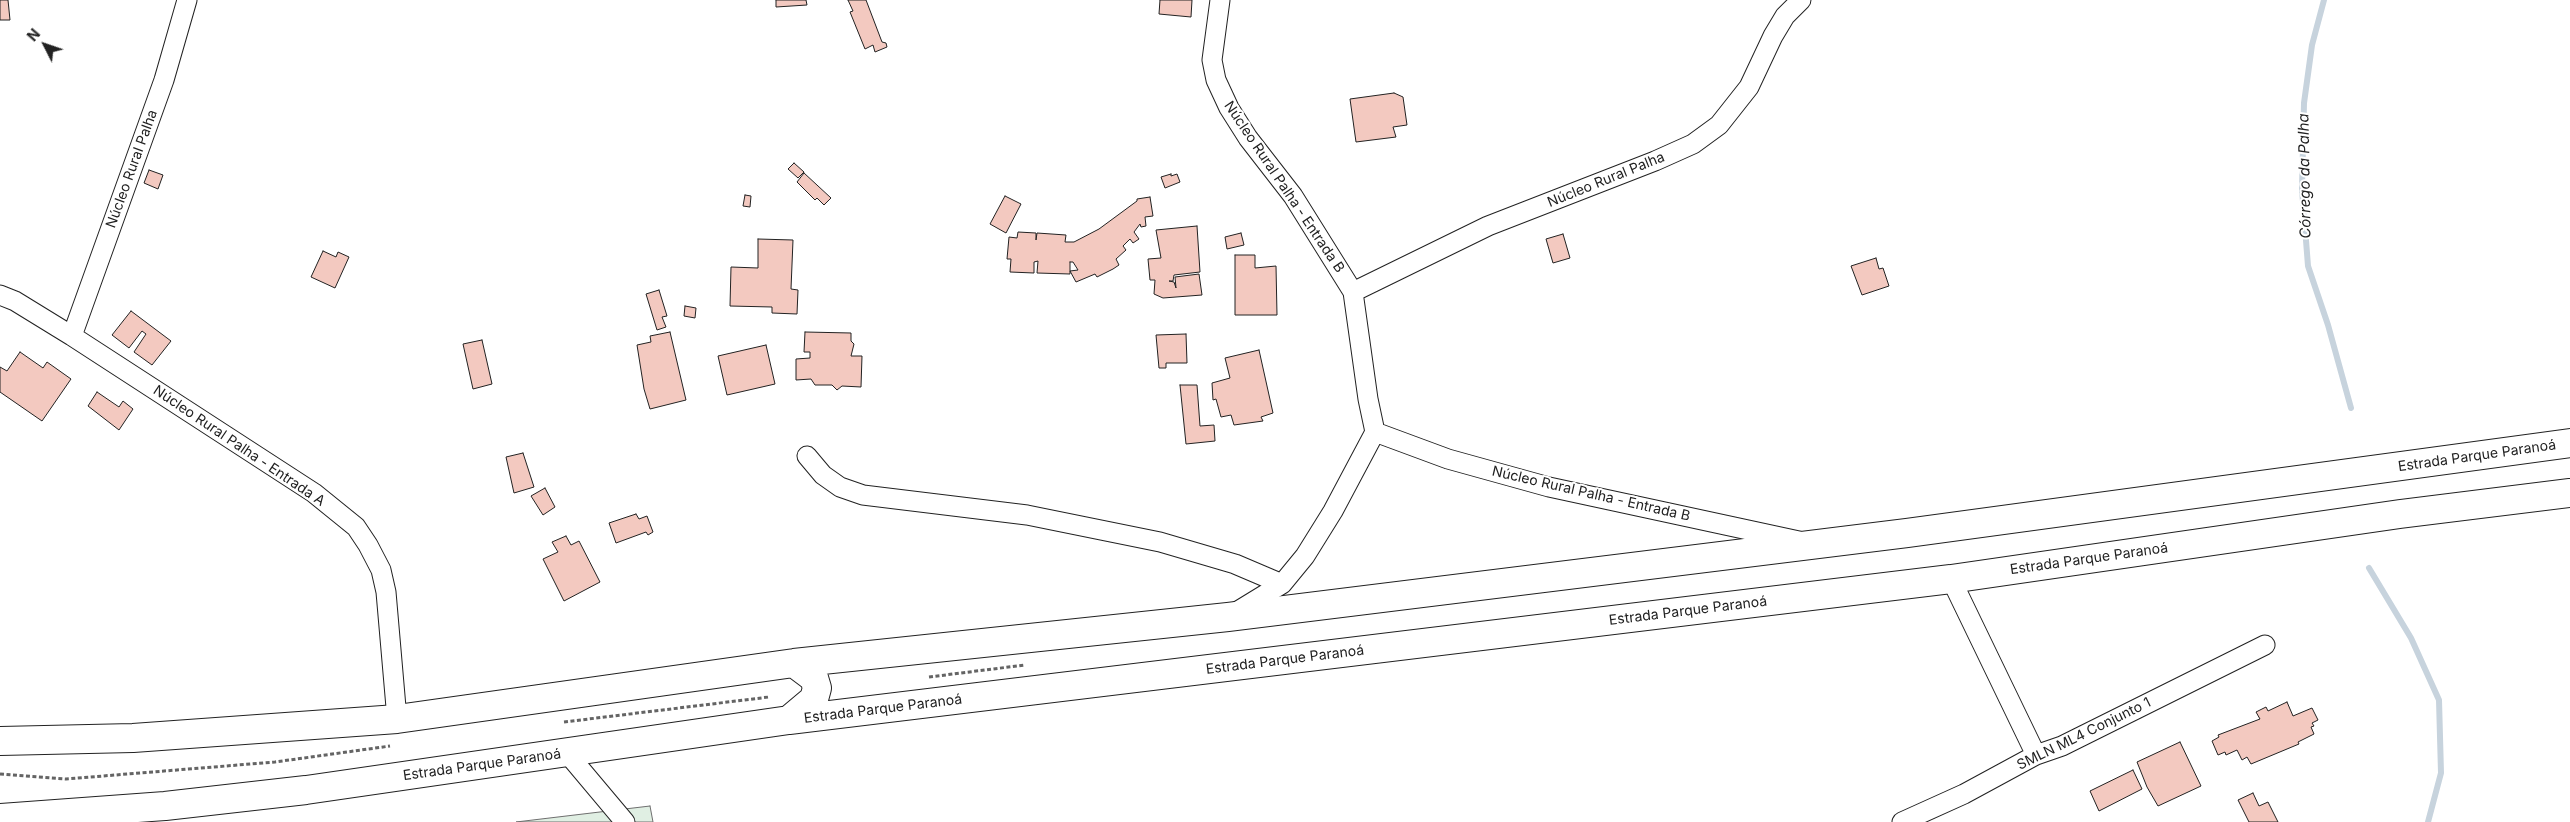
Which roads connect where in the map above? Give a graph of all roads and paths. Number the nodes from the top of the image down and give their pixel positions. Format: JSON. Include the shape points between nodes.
{"nodes":[{"id":1,"x":187,"y":0,"type":"edge"},
{"id":2,"x":1220,"y":0,"type":"edge"},
{"id":3,"x":1801,"y":0,"type":"edge"},
{"id":4,"x":1353,"y":292,"type":"junction"},
{"id":5,"x":0,"y":295,"type":"edge"},
{"id":6,"x":72,"y":336,"type":"junction"},
{"id":7,"x":1375,"y":432,"type":"junction"},
{"id":8,"x":2570,"y":444,"type":"edge"},
{"id":9,"x":807,"y":456,"type":"dead end"},
{"id":10,"x":2570,"y":493,"type":"edge"},
{"id":11,"x":1810,"y":543,"type":"junction"},
{"id":12,"x":1951,"y":579,"type":"junction"},
{"id":13,"x":1282,"y":584,"type":"junction"},
{"id":14,"x":1228,"y":617,"type":"junction"},
{"id":15,"x":2265,"y":645,"type":"dead end"},
{"id":16,"x":794,"y":663,"type":"junction"},
{"id":17,"x":397,"y":720,"type":"junction"},
{"id":18,"x":789,"y":720,"type":"junction"},
{"id":19,"x":0,"y":741,"type":"edge"},
{"id":20,"x":567,"y":753,"type":"junction"},
{"id":21,"x":2036,"y":755,"type":"junction"},
{"id":22,"x":0,"y":818,"type":"edge"},
{"id":23,"x":625,"y":822,"type":"edge"},
{"id":24,"x":1902,"y":822,"type":"edge"}],
"edges":[{"from":1,"to":6,"type":"street","name":"Núcleo Rural Palha","via":[[164,80]]},
{"from":2,"to":4,"type":"street","name":"Núcleo Rural Palha - Entrada B","via":[[1212,60],[1216,80],[1228,108],[1293,196]]},
{"from":3,"to":4,"type":"street","name":"Núcleo Rural Palha","via":[[1785,16],[1749,86],[1719,125],[1693,144],[1488,226]]},
{"from":4,"to":7,"type":"street","name":"Núcleo Rural Palha - Entrada B"},
{"from":5,"to":6,"type":"street","name":"Núcleo Rural Palha - Entrada A"},
{"from":6,"to":17,"type":"street","name":"Núcleo Rural Palha - Entrada A","via":[[314,492],[356,527],[381,570],[386,592]]},
{"from":7,"to":11,"type":"street","name":"Núcleo Rural Palha - Entrada B","via":[[1448,459],[1549,487]]},
{"from":7,"to":13,"type":"street","via":[[1324,526]]},
{"from":8,"to":11,"type":"main road","name":"Estrada Parque Paranoá","via":[[1907,533]]},
{"from":9,"to":13,"type":"street","via":[[823,475],[840,487],[863,494],[1027,515],[1160,542],[1235,564]]},
{"from":10,"to":12,"type":"main road","name":"Estrada Parque Paranoá","via":[[2400,514]]},
{"from":11,"to":14,"type":"main road","name":"Estrada Parque Paranoá"},
{"from":12,"to":18,"type":"main road","name":"Estrada Parque Paranoá"},
{"from":12,"to":21,"type":"street"},
{"from":13,"to":14,"type":"street"},
{"from":14,"to":16,"type":"main road","name":"Estrada Parque Paranoá"},
{"from":15,"to":21,"type":"street","name":"SMLN ML4 Conjunto 1","via":[[2062,746]]},
{"from":16,"to":17,"type":"main road","name":"Estrada Parque Paranoá"},
{"from":16,"to":18,"type":"main road","via":[[814,678],[818,688],[814,699]]},
{"from":17,"to":19,"type":"main road","name":"Estrada Parque Paranoá","via":[[133,738]]},
{"from":18,"to":20,"type":"main road","name":"Estrada Parque Paranoá"},
{"from":20,"to":22,"type":"main road","name":"Estrada Parque Paranoá","via":[[306,790],[165,806]]},
{"from":20,"to":23,"type":"street"},
{"from":21,"to":24,"type":"street","name":"SMLN ML4 Conjunto 1","via":[[1964,794]]}]}
